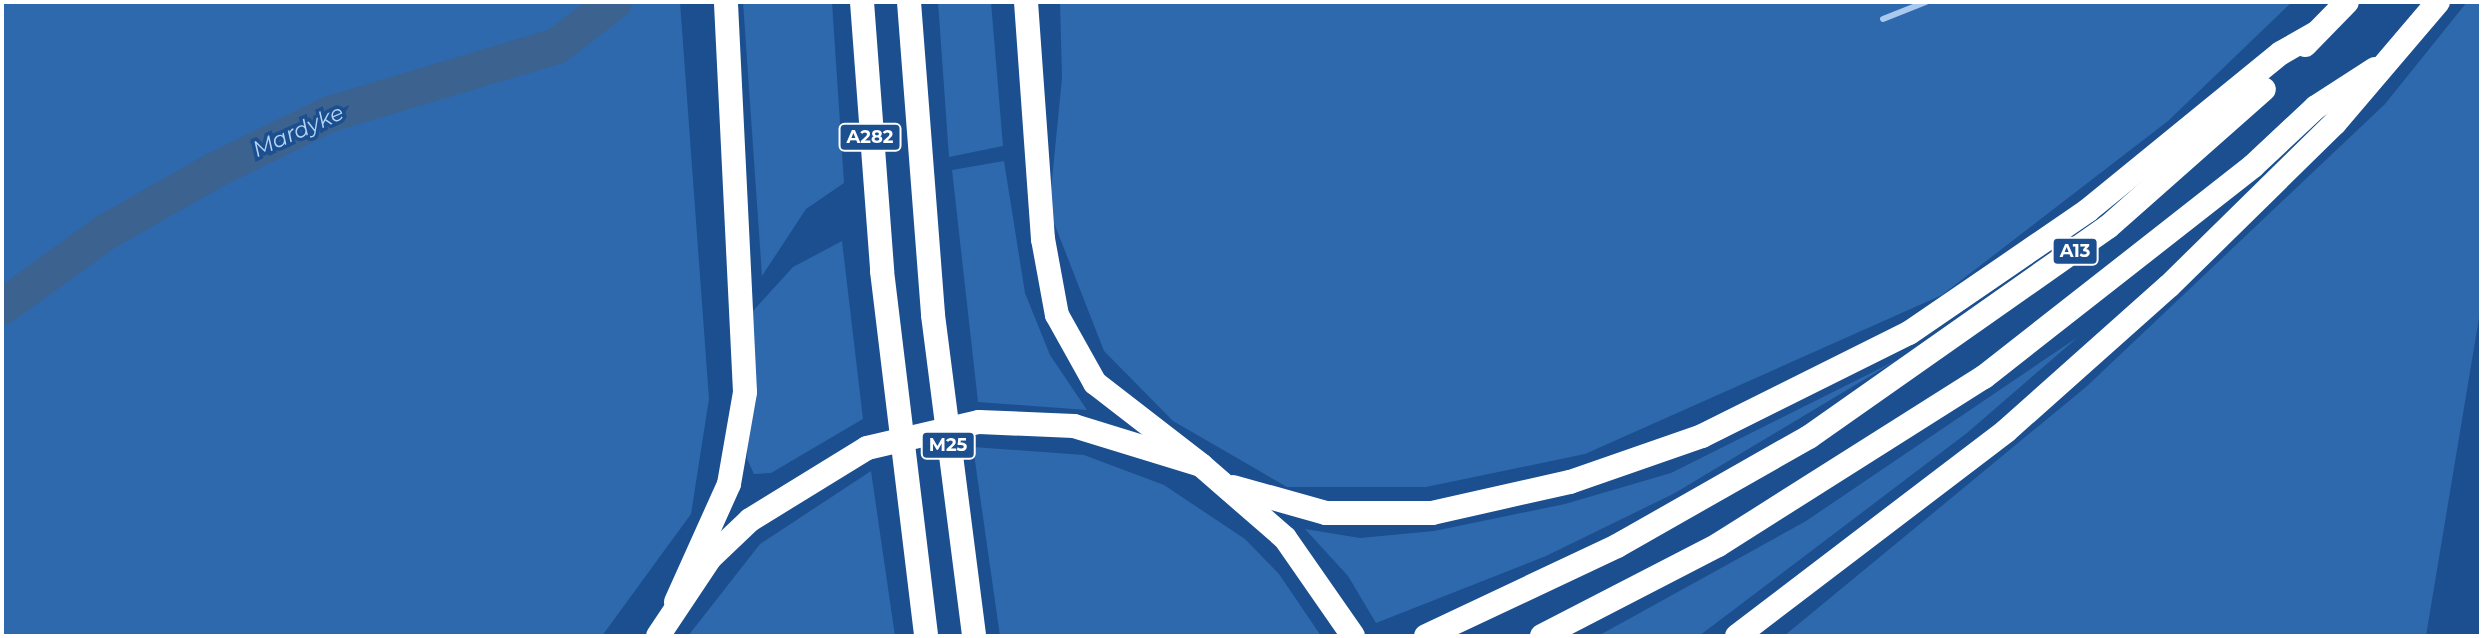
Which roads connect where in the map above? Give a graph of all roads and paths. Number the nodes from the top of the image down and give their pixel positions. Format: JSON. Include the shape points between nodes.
{"nodes":[{"id":1,"x":726,"y":2,"type":"edge"},
{"id":2,"x":862,"y":2,"type":"edge"},
{"id":3,"x":909,"y":2,"type":"edge"},
{"id":4,"x":1026,"y":2,"type":"edge"},
{"id":5,"x":1926,"y":2,"type":"edge"},
{"id":6,"x":2347,"y":2,"type":"edge"},
{"id":7,"x":2438,"y":2,"type":"edge"},
{"id":8,"x":1883,"y":19,"type":"dead end"},
{"id":9,"x":2316,"y":33,"type":"junction"},
{"id":10,"x":2375,"y":69,"type":"junction"},
{"id":11,"x":1201,"y":465,"type":"junction"},
{"id":12,"x":1233,"y":487,"type":"junction"},
{"id":13,"x":667,"y":618,"type":"edge"},
{"id":14,"x":651,"y":636,"type":"edge"},
{"id":15,"x":926,"y":636,"type":"edge"},
{"id":16,"x":974,"y":636,"type":"edge"},
{"id":17,"x":1353,"y":636,"type":"edge"},
{"id":18,"x":1426,"y":636,"type":"edge"},
{"id":19,"x":1542,"y":636,"type":"edge"},
{"id":20,"x":1737,"y":636,"type":"edge"}],
"edges":[{"from":1,"to":13,"type":"highway","via":[[747,324],[743,421],[729,484]]},
{"from":2,"to":15,"type":"highway","number":"A282","via":[[882,271]]},
{"from":3,"to":16,"type":"highway","number":"M25","via":[[928,253]]},
{"from":4,"to":11,"type":"highway","via":[[1050,291],[1065,335],[1095,383]]},
{"from":5,"to":8,"type":"lane"},
{"from":6,"to":9,"type":"highway","number":"A13"},
{"from":7,"to":10,"type":"highway","number":"A13"},
{"from":9,"to":12,"type":"highway","via":[[2281,53],[1994,277],[1818,382],[1702,436],[1570,482],[1432,513],[1326,513]]},
{"from":9,"to":18,"type":"highway","number":"A13","via":[[2108,227],[1938,353],[1689,508]]},
{"from":10,"to":19,"type":"highway","number":"A13","via":[[2316,107],[2253,166],[1984,377],[1718,545]]},
{"from":10,"to":20,"type":"highway","via":[[2335,123],[2112,337],[2006,431]]},
{"from":11,"to":12,"type":"highway"},
{"from":11,"to":13,"type":"highway","bridge":true,"via":[[1085,428],[979,422],[867,448],[750,520]]},
{"from":12,"to":17,"type":"highway","via":[[1309,566]]},
{"from":13,"to":14,"type":"highway"}]}
